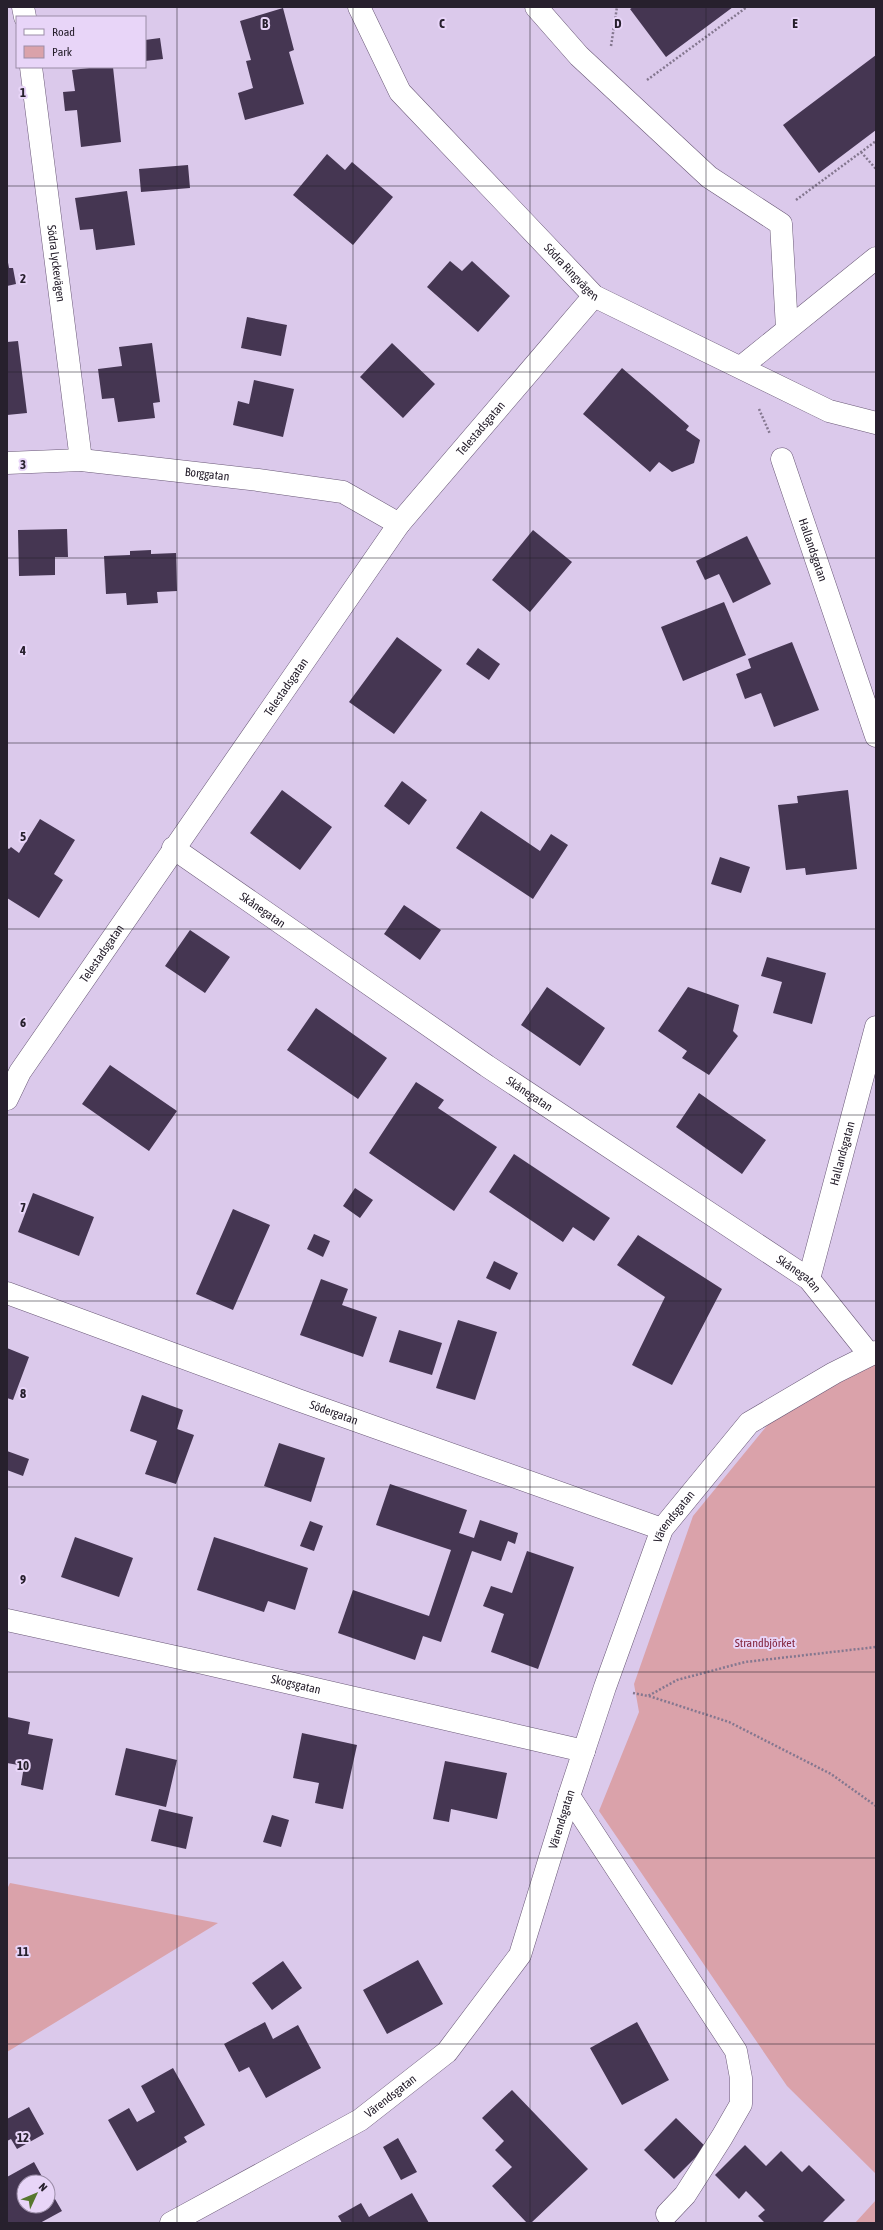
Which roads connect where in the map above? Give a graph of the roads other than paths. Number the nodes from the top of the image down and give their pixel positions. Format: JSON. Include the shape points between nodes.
{"nodes":[{"id":1,"x":359,"y":7,"type":"edge"},
{"id":2,"x":536,"y":7,"type":"edge"},
{"id":3,"x":31,"y":68,"type":"edge"},
{"id":4,"x":876,"y":258,"type":"edge"},
{"id":5,"x":594,"y":296,"type":"junction"},
{"id":6,"x":787,"y":328,"type":"junction"},
{"id":7,"x":741,"y":367,"type":"junction"},
{"id":8,"x":876,"y":423,"type":"edge"},
{"id":9,"x":782,"y":459,"type":"road end"},
{"id":10,"x":81,"y":460,"type":"junction"},
{"id":11,"x":7,"y":463,"type":"edge"},
{"id":12,"x":399,"y":524,"type":"junction"},
{"id":13,"x":876,"y":736,"type":"edge"},
{"id":14,"x":174,"y":848,"type":"junction"},
{"id":15,"x":876,"y":1027,"type":"edge"},
{"id":16,"x":7,"y":1098,"type":"edge"},
{"id":17,"x":809,"y":1279,"type":"junction"},
{"id":18,"x":7,"y":1293,"type":"edge"},
{"id":19,"x":873,"y":1353,"type":"edge"},
{"id":20,"x":662,"y":1529,"type":"junction"},
{"id":21,"x":7,"y":1620,"type":"edge"},
{"id":22,"x":584,"y":1751,"type":"junction"},
{"id":23,"x":569,"y":1796,"type":"junction"},
{"id":24,"x":667,"y":2214,"type":"dead end"},
{"id":25,"x":171,"y":2223,"type":"edge"}],
"edges":[{"from":1,"to":5,"type":"street","name":"Södra Ringvägen","via":[[400,92]]},
{"from":2,"to":6,"type":"street","via":[[579,56],[709,177],[781,224]]},
{"from":3,"to":10,"type":"street","name":"Södra Lyckevägen"},
{"from":4,"to":6,"type":"street"},
{"from":5,"to":7,"type":"street","name":"Södra Ringvägen"},
{"from":5,"to":12,"type":"street","name":"Telestadsgatan"},
{"from":6,"to":7,"type":"street"},
{"from":7,"to":8,"type":"street","name":"Södra Ringvägen","via":[[829,411]]},
{"from":9,"to":13,"type":"street","name":"Hallandsgatan"},
{"from":10,"to":11,"type":"street","name":"Borggatan"},
{"from":10,"to":12,"type":"street","name":"Borggatan","via":[[343,492]]},
{"from":12,"to":14,"type":"street","name":"Telestadsgatan"},
{"from":14,"to":16,"type":"street","name":"Telestadsgatan","via":[[20,1072]]},
{"from":14,"to":17,"type":"street","name":"Skånegatan","via":[[487,1066]]},
{"from":15,"to":17,"type":"street","name":"Hallandsgatan"},
{"from":17,"to":19,"type":"street","name":"Skånegatan"},
{"from":18,"to":20,"type":"street","name":"Södergatan","via":[[298,1400]]},
{"from":19,"to":20,"type":"street","name":"Värendsgatan","via":[[749,1423]]},
{"from":20,"to":22,"type":"street","name":"Värendsgatan"},
{"from":21,"to":22,"type":"street","name":"Skogsgatan"},
{"from":22,"to":23,"type":"street","name":"Värendsgatan"},
{"from":23,"to":24,"type":"street","via":[[736,2051],[741,2078],[741,2104],[685,2195]]},
{"from":23,"to":25,"type":"street","name":"Värendsgatan","via":[[520,1955],[447,2052],[360,2120]]}]}
